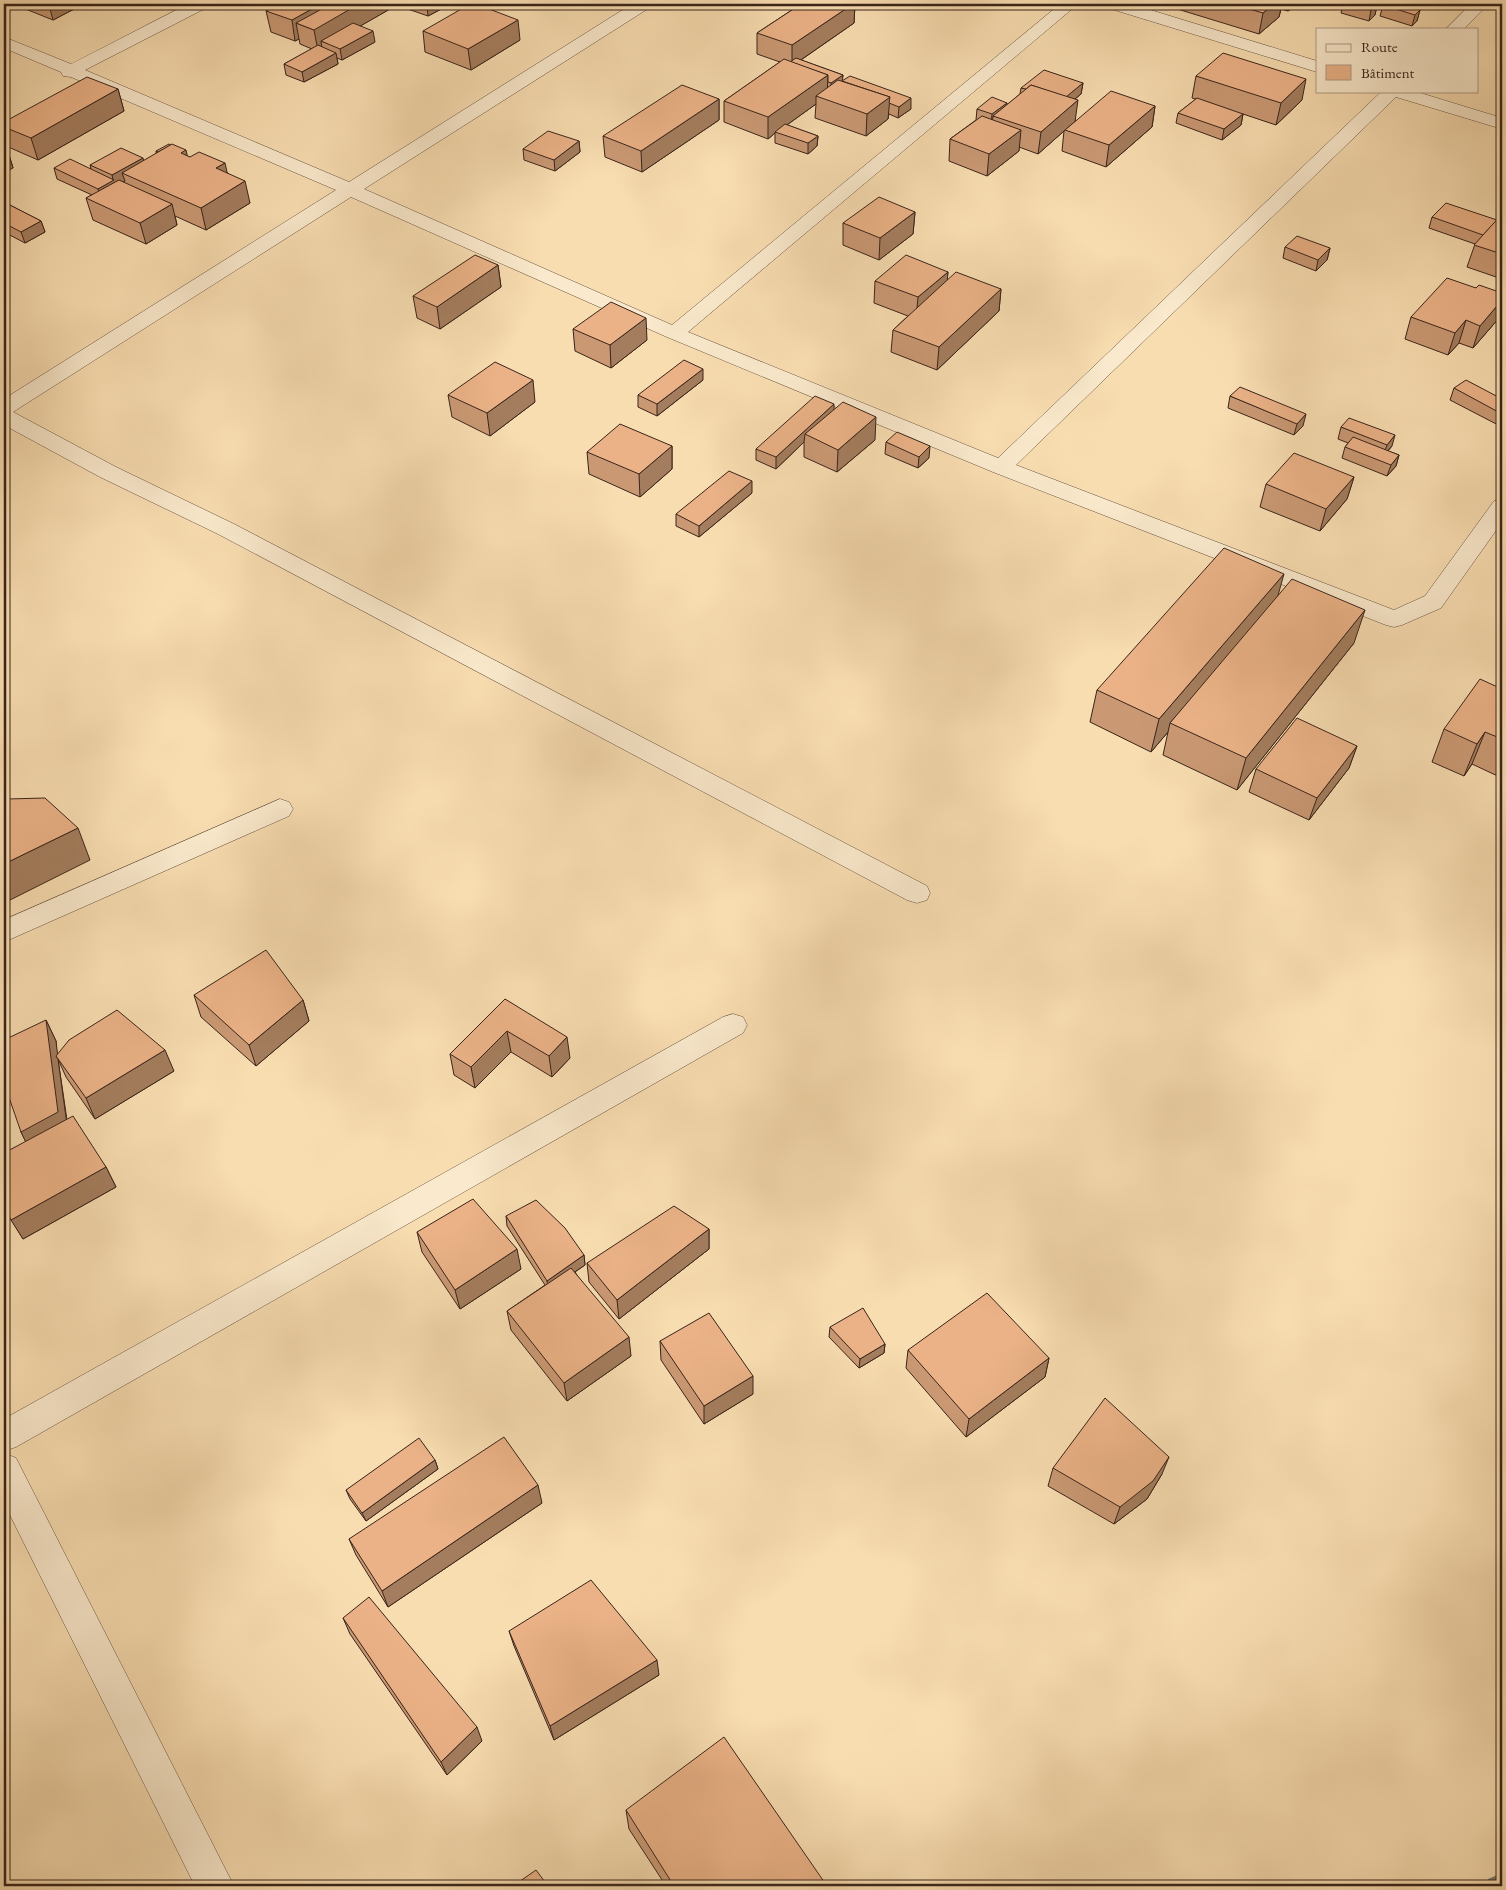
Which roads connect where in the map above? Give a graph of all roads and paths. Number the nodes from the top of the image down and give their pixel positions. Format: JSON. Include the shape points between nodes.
{"nodes":[{"id":1,"x":200,"y":4,"type":"edge"},
{"id":2,"x":643,"y":4,"type":"edge"},
{"id":3,"x":1070,"y":4,"type":"edge"},
{"id":4,"x":1114,"y":4,"type":"edge"},
{"id":5,"x":1480,"y":4,"type":"edge"},
{"id":6,"x":1455,"y":28,"type":"edge"},
{"id":7,"x":4,"y":42,"type":"edge"},
{"id":8,"x":1316,"y":67,"type":"edge"},
{"id":9,"x":69,"y":72,"type":"junction"},
{"id":10,"x":1392,"y":92,"type":"edge"},
{"id":11,"x":1396,"y":92,"type":"edge"},
{"id":12,"x":1502,"y":124,"type":"edge"},
{"id":13,"x":350,"y":189,"type":"junction"},
{"id":14,"x":674,"y":333,"type":"junction"},
{"id":15,"x":4,"y":408,"type":"edge"},
{"id":16,"x":4,"y":416,"type":"edge"},
{"id":17,"x":1001,"y":467,"type":"junction"},
{"id":18,"x":1502,"y":506,"type":"edge"},
{"id":19,"x":280,"y":809,"type":"dead end"},
{"id":20,"x":917,"y":893,"type":"dead end"},
{"id":21,"x":4,"y":932,"type":"edge"},
{"id":22,"x":733,"y":1025,"type":"dead end"},
{"id":23,"x":4,"y":1436,"type":"edge"},
{"id":24,"x":4,"y":1469,"type":"edge"},
{"id":25,"x":215,"y":1886,"type":"edge"}],
"edges":[{"from":1,"to":9,"type":"street"},
{"from":2,"to":13,"type":"street"},
{"from":3,"to":14,"type":"street"},
{"from":4,"to":8,"type":"street"},
{"from":5,"to":6,"type":"street"},
{"from":7,"to":9,"type":"street"},
{"from":9,"to":13,"type":"street"},
{"from":10,"to":17,"type":"street"},
{"from":11,"to":12,"type":"street"},
{"from":13,"to":14,"type":"street"},
{"from":13,"to":15,"type":"street"},
{"from":14,"to":17,"type":"street"},
{"from":16,"to":20,"type":"street","via":[[108,472],[226,529]]},
{"from":17,"to":18,"type":"street","via":[[1394,619],[1433,602]]},
{"from":19,"to":21,"type":"street"},
{"from":22,"to":23,"type":"street"},
{"from":24,"to":25,"type":"street"}]}
